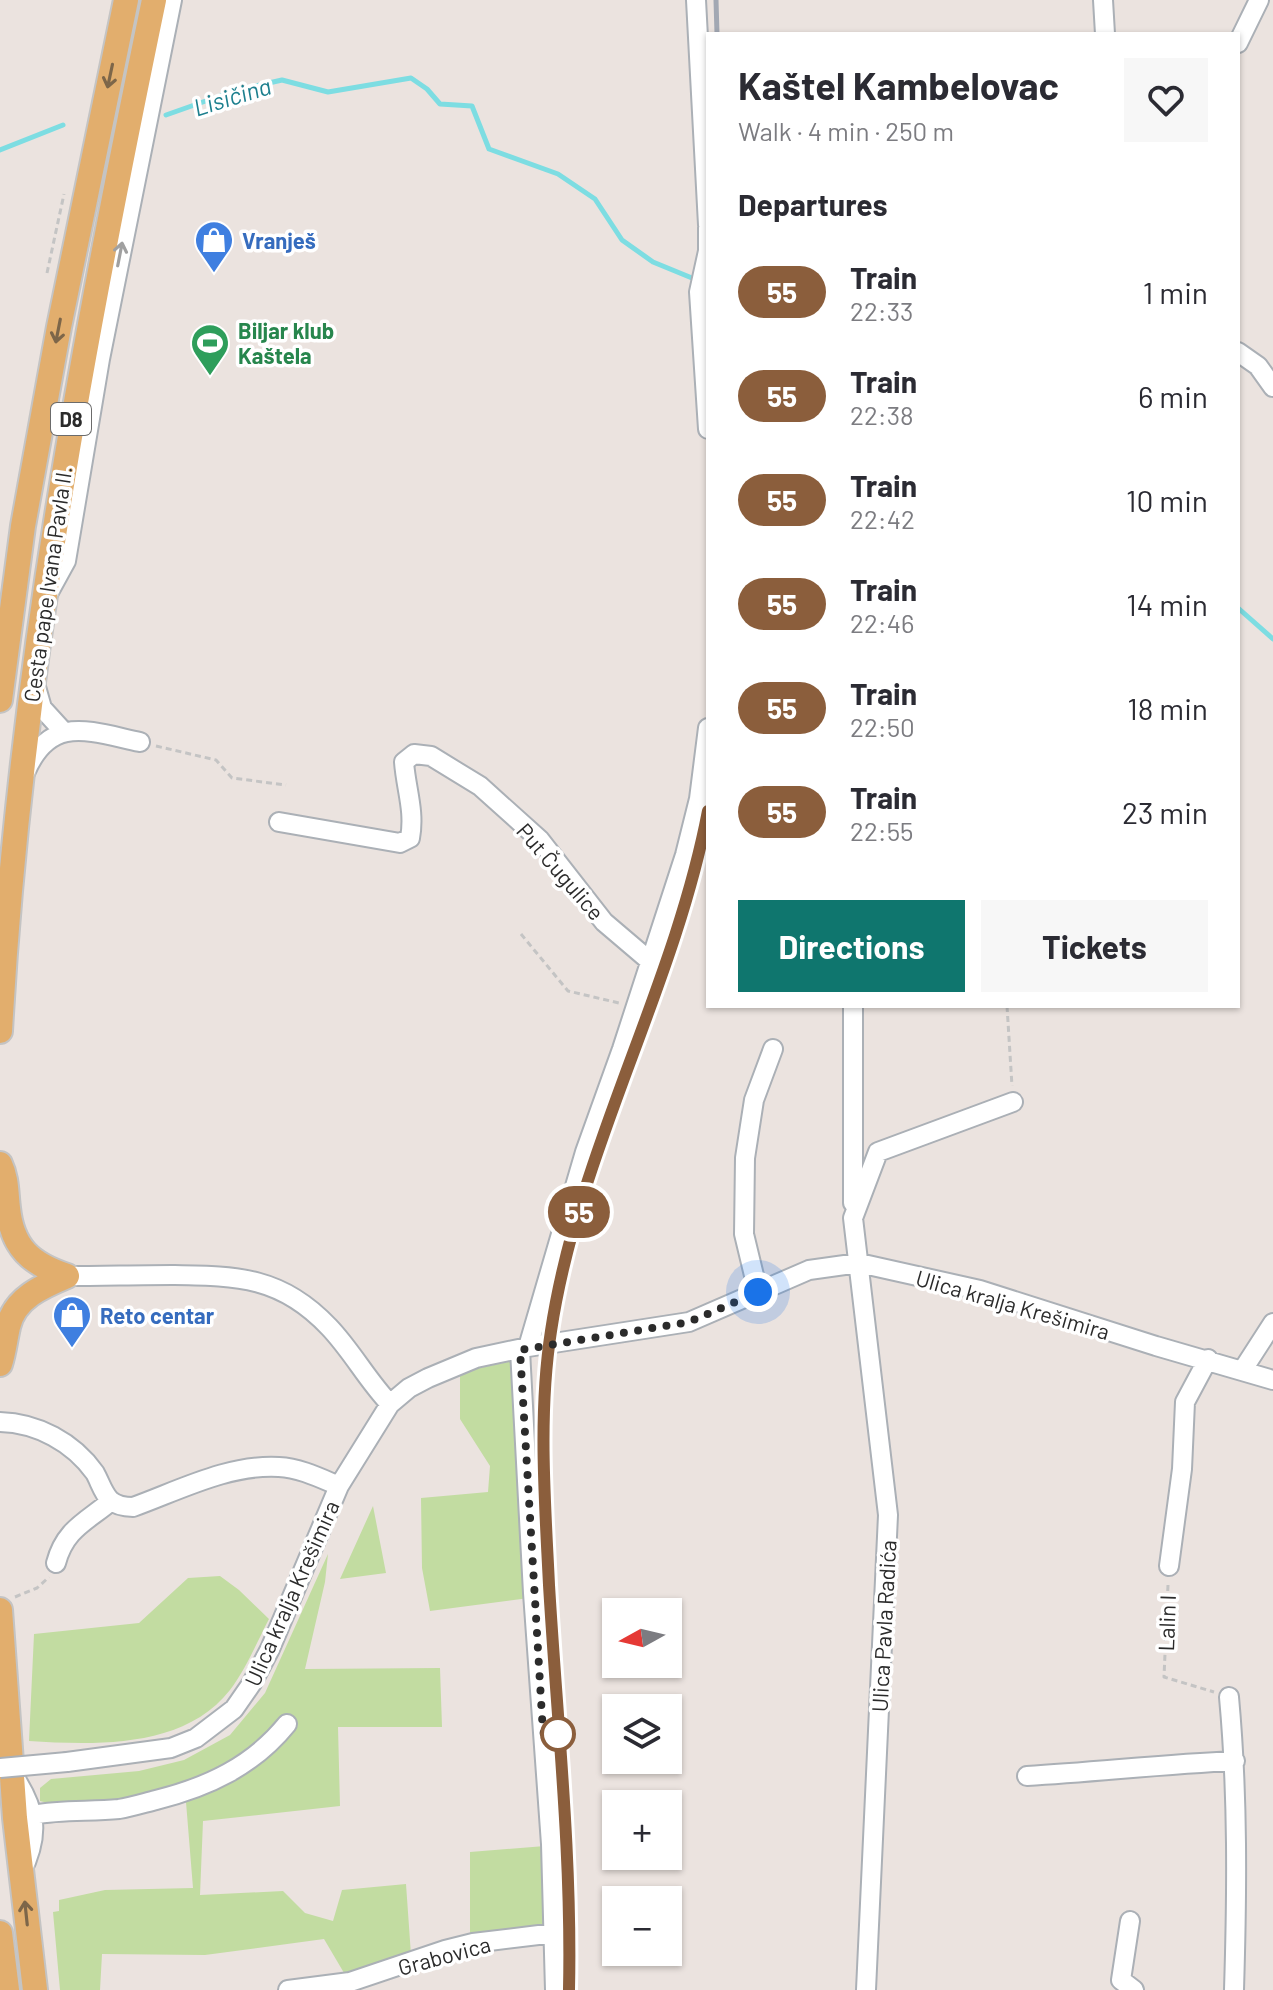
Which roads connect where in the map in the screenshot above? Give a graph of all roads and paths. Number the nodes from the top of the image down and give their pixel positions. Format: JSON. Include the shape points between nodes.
{"nodes":[{"id":1,"x":126,"y":0,"type":"edge"},
{"id":2,"x":154,"y":0,"type":"edge"},
{"id":3,"x":172,"y":0,"type":"edge"},
{"id":4,"x":696,"y":0,"type":"edge"},
{"id":5,"x":1103,"y":0,"type":"edge"},
{"id":6,"x":1259,"y":0,"type":"edge"},
{"id":7,"x":1105,"y":32,"type":"edge"},
{"id":8,"x":1240,"y":39,"type":"edge"},
{"id":9,"x":706,"y":188,"type":"edge"},
{"id":10,"x":706,"y":260,"type":"edge"},
{"id":11,"x":1240,"y":353,"type":"edge"},
{"id":12,"x":1273,"y":387,"type":"edge"},
{"id":13,"x":706,"y":388,"type":"edge"},
{"id":14,"x":42,"y":600,"type":"junction"},
{"id":15,"x":34,"y":673,"type":"junction"},
{"id":16,"x":0,"y":700,"type":"edge"},
{"id":17,"x":63,"y":731,"type":"junction"},
{"id":18,"x":140,"y":742,"type":"joint"},
{"id":19,"x":706,"y":744,"type":"edge"},
{"id":20,"x":21,"y":783,"type":"junction"},
{"id":21,"x":286,"y":785,"type":"dead end"},
{"id":22,"x":279,"y":822,"type":"dead end"},
{"id":23,"x":521,"y":934,"type":"dead end"},
{"id":24,"x":651,"y":962,"type":"junction"},
{"id":25,"x":635,"y":1007,"type":"junction"},
{"id":26,"x":853,"y":1008,"type":"edge"},
{"id":27,"x":1007,"y":1008,"type":"edge"},
{"id":28,"x":0,"y":1031,"type":"edge"},
{"id":29,"x":773,"y":1049,"type":"dead end"},
{"id":30,"x":1013,"y":1102,"type":"joint"},
{"id":31,"x":0,"y":1164,"type":"edge"},
{"id":32,"x":853,"y":1218,"type":"junction"},
{"id":33,"x":859,"y":1263,"type":"junction"},
{"id":34,"x":67,"y":1276,"type":"junction"},
{"id":35,"x":758,"y":1292,"type":"junction"},
{"id":36,"x":1273,"y":1323,"type":"edge"},
{"id":37,"x":524,"y":1348,"type":"junction"},
{"id":38,"x":1208,"y":1359,"type":"junction"},
{"id":39,"x":0,"y":1364,"type":"edge"},
{"id":40,"x":1242,"y":1371,"type":"junction"},
{"id":41,"x":1273,"y":1380,"type":"edge"},
{"id":42,"x":390,"y":1404,"type":"junction"},
{"id":43,"x":0,"y":1422,"type":"edge"},
{"id":44,"x":339,"y":1486,"type":"junction"},
{"id":45,"x":111,"y":1501,"type":"junction"},
{"id":46,"x":56,"y":1563,"type":"dead end"},
{"id":47,"x":1169,"y":1566,"type":"joint"},
{"id":48,"x":37,"y":1588,"type":"dead end"},
{"id":49,"x":6,"y":1604,"type":"edge"},
{"id":50,"x":1229,"y":1697,"type":"joint"},
{"id":51,"x":287,"y":1724,"type":"dead end"},
{"id":52,"x":1235,"y":1761,"type":"junction"},
{"id":53,"x":6,"y":1770,"type":"edge"},
{"id":54,"x":1027,"y":1776,"type":"dead end"},
{"id":55,"x":33,"y":1815,"type":"junction"},
{"id":56,"x":21,"y":1873,"type":"junction"},
{"id":57,"x":1130,"y":1921,"type":"dead end"},
{"id":58,"x":0,"y":1933,"type":"edge"},
{"id":59,"x":555,"y":1933,"type":"junction"},
{"id":60,"x":7,"y":1990,"type":"edge"},
{"id":61,"x":35,"y":1990,"type":"edge"},
{"id":62,"x":288,"y":1990,"type":"edge"},
{"id":63,"x":555,"y":1990,"type":"edge"},
{"id":64,"x":866,"y":1990,"type":"edge"},
{"id":65,"x":1134,"y":1990,"type":"edge"},
{"id":66,"x":1234,"y":1990,"type":"edge"}],
"edges":[{"from":1,"to":16,"type":"main road","name":"Cesta pape Ivana Pavla II.","number":"D8","one_way":true,"via":[[59,327]]},
{"from":2,"to":14,"type":"main road","name":"Cesta pape Ivana Pavla II.","number":"D8","via":[[71,419]]},
{"from":14,"to":3,"type":"street","one_way":true,"via":[[66,561]]},
{"from":4,"to":9,"type":"street"},
{"from":5,"to":7,"type":"street"},
{"from":6,"to":8,"type":"street"},
{"from":10,"to":13,"type":"street","via":[[701,284]]},
{"from":11,"to":12,"type":"street","via":[[1258,366]]},
{"from":14,"to":15,"type":"main road","name":"Cesta pape Ivana Pavla II.","number":"D8"},
{"from":15,"to":17,"type":"street","via":[[42,708]]},
{"from":15,"to":20,"type":"main road","name":"Cesta pape Ivana Pavla II.","number":"D8"},
{"from":17,"to":18,"type":"street"},
{"from":17,"to":20,"type":"street","via":[[43,744]]},
{"from":18,"to":21,"type":"path","via":[[216,760],[232,778]]},
{"from":19,"to":24,"type":"street","via":[[699,799]]},
{"from":20,"to":28,"type":"main road","name":"Cesta pape Ivana Pavla II.","number":"D8"},
{"from":22,"to":24,"type":"street","name":"Put Čugulice","via":[[400,843],[410,838],[412,824],[404,762],[414,754],[431,756],[480,786],[540,840],[604,922]]},
{"from":23,"to":25,"type":"path","via":[[568,991]]},
{"from":24,"to":25,"type":"street"},
{"from":25,"to":37,"type":"street"},
{"from":26,"to":32,"type":"street","name":"Ulica Pavla Radića"},
{"from":27,"to":30,"type":"path"},
{"from":29,"to":35,"type":"street","via":[[754,1100],[745,1158],[744,1234]]},
{"from":30,"to":32,"type":"street","via":[[878,1152]]},
{"from":31,"to":34,"type":"main road","via":[[17,1242],[42,1267]]},
{"from":32,"to":33,"type":"street","name":"Ulica Pavla Radića"},
{"from":33,"to":35,"type":"street","name":"Ulica kralja Krešimira","via":[[809,1270]]},
{"from":33,"to":38,"type":"street","name":"Ulica kralja Krešimira","via":[[980,1290]]},
{"from":33,"to":64,"type":"street","name":"Ulica Pavla Radića","via":[[888,1515]]},
{"from":34,"to":39,"type":"main road","via":[[43,1286],[15,1310]]},
{"from":34,"to":42,"type":"street","via":[[230,1275],[264,1283],[290,1295],[331,1328]]},
{"from":35,"to":37,"type":"street","name":"Ulica kralja Krešimira","via":[[689,1322]]},
{"from":36,"to":40,"type":"street"},
{"from":37,"to":42,"type":"street","name":"Ulica kralja Krešimira","via":[[450,1367]]},
{"from":37,"to":59,"type":"street"},
{"from":38,"to":40,"type":"street","name":"Ulica kralja Krešimira"},
{"from":38,"to":47,"type":"street","name":"Lalin I","via":[[1185,1402]]},
{"from":40,"to":41,"type":"street","name":"Ulica kralja Krešimira"},
{"from":42,"to":44,"type":"street","name":"Ulica kralja Krešimira"},
{"from":43,"to":45,"type":"street","via":[[40,1429],[59,1440],[94,1471]]},
{"from":44,"to":45,"type":"street","name":"Ulica kralja Krešimira","via":[[279,1467],[228,1472],[133,1507]]},
{"from":44,"to":53,"type":"street","name":"Ulica kralja Krešimira","bridge":true,"via":[[270,1649],[234,1709],[196,1738],[171,1748]]},
{"from":45,"to":46,"type":"street","via":[[71,1531]]},
{"from":47,"to":50,"type":"path","name":"Lalin I","via":[[1164,1677]]},
{"from":48,"to":49,"type":"path"},
{"from":49,"to":53,"type":"main road"},
{"from":50,"to":52,"type":"street"},
{"from":51,"to":55,"type":"street","via":[[269,1746],[229,1774],[185,1793],[122,1809]]},
{"from":52,"to":54,"type":"street"},
{"from":52,"to":66,"type":"street"},
{"from":53,"to":55,"type":"street","via":[[27,1796]]},
{"from":53,"to":56,"type":"main road"},
{"from":55,"to":56,"type":"street","via":[[34,1841]]},
{"from":61,"to":56,"type":"main road","one_way":true},
{"from":57,"to":65,"type":"street","via":[[1121,1980]]},
{"from":58,"to":60,"type":"main road"},
{"from":59,"to":62,"type":"street","name":"Grabovica","via":[[473,1943],[350,1982]]},
{"from":59,"to":63,"type":"street"}]}
